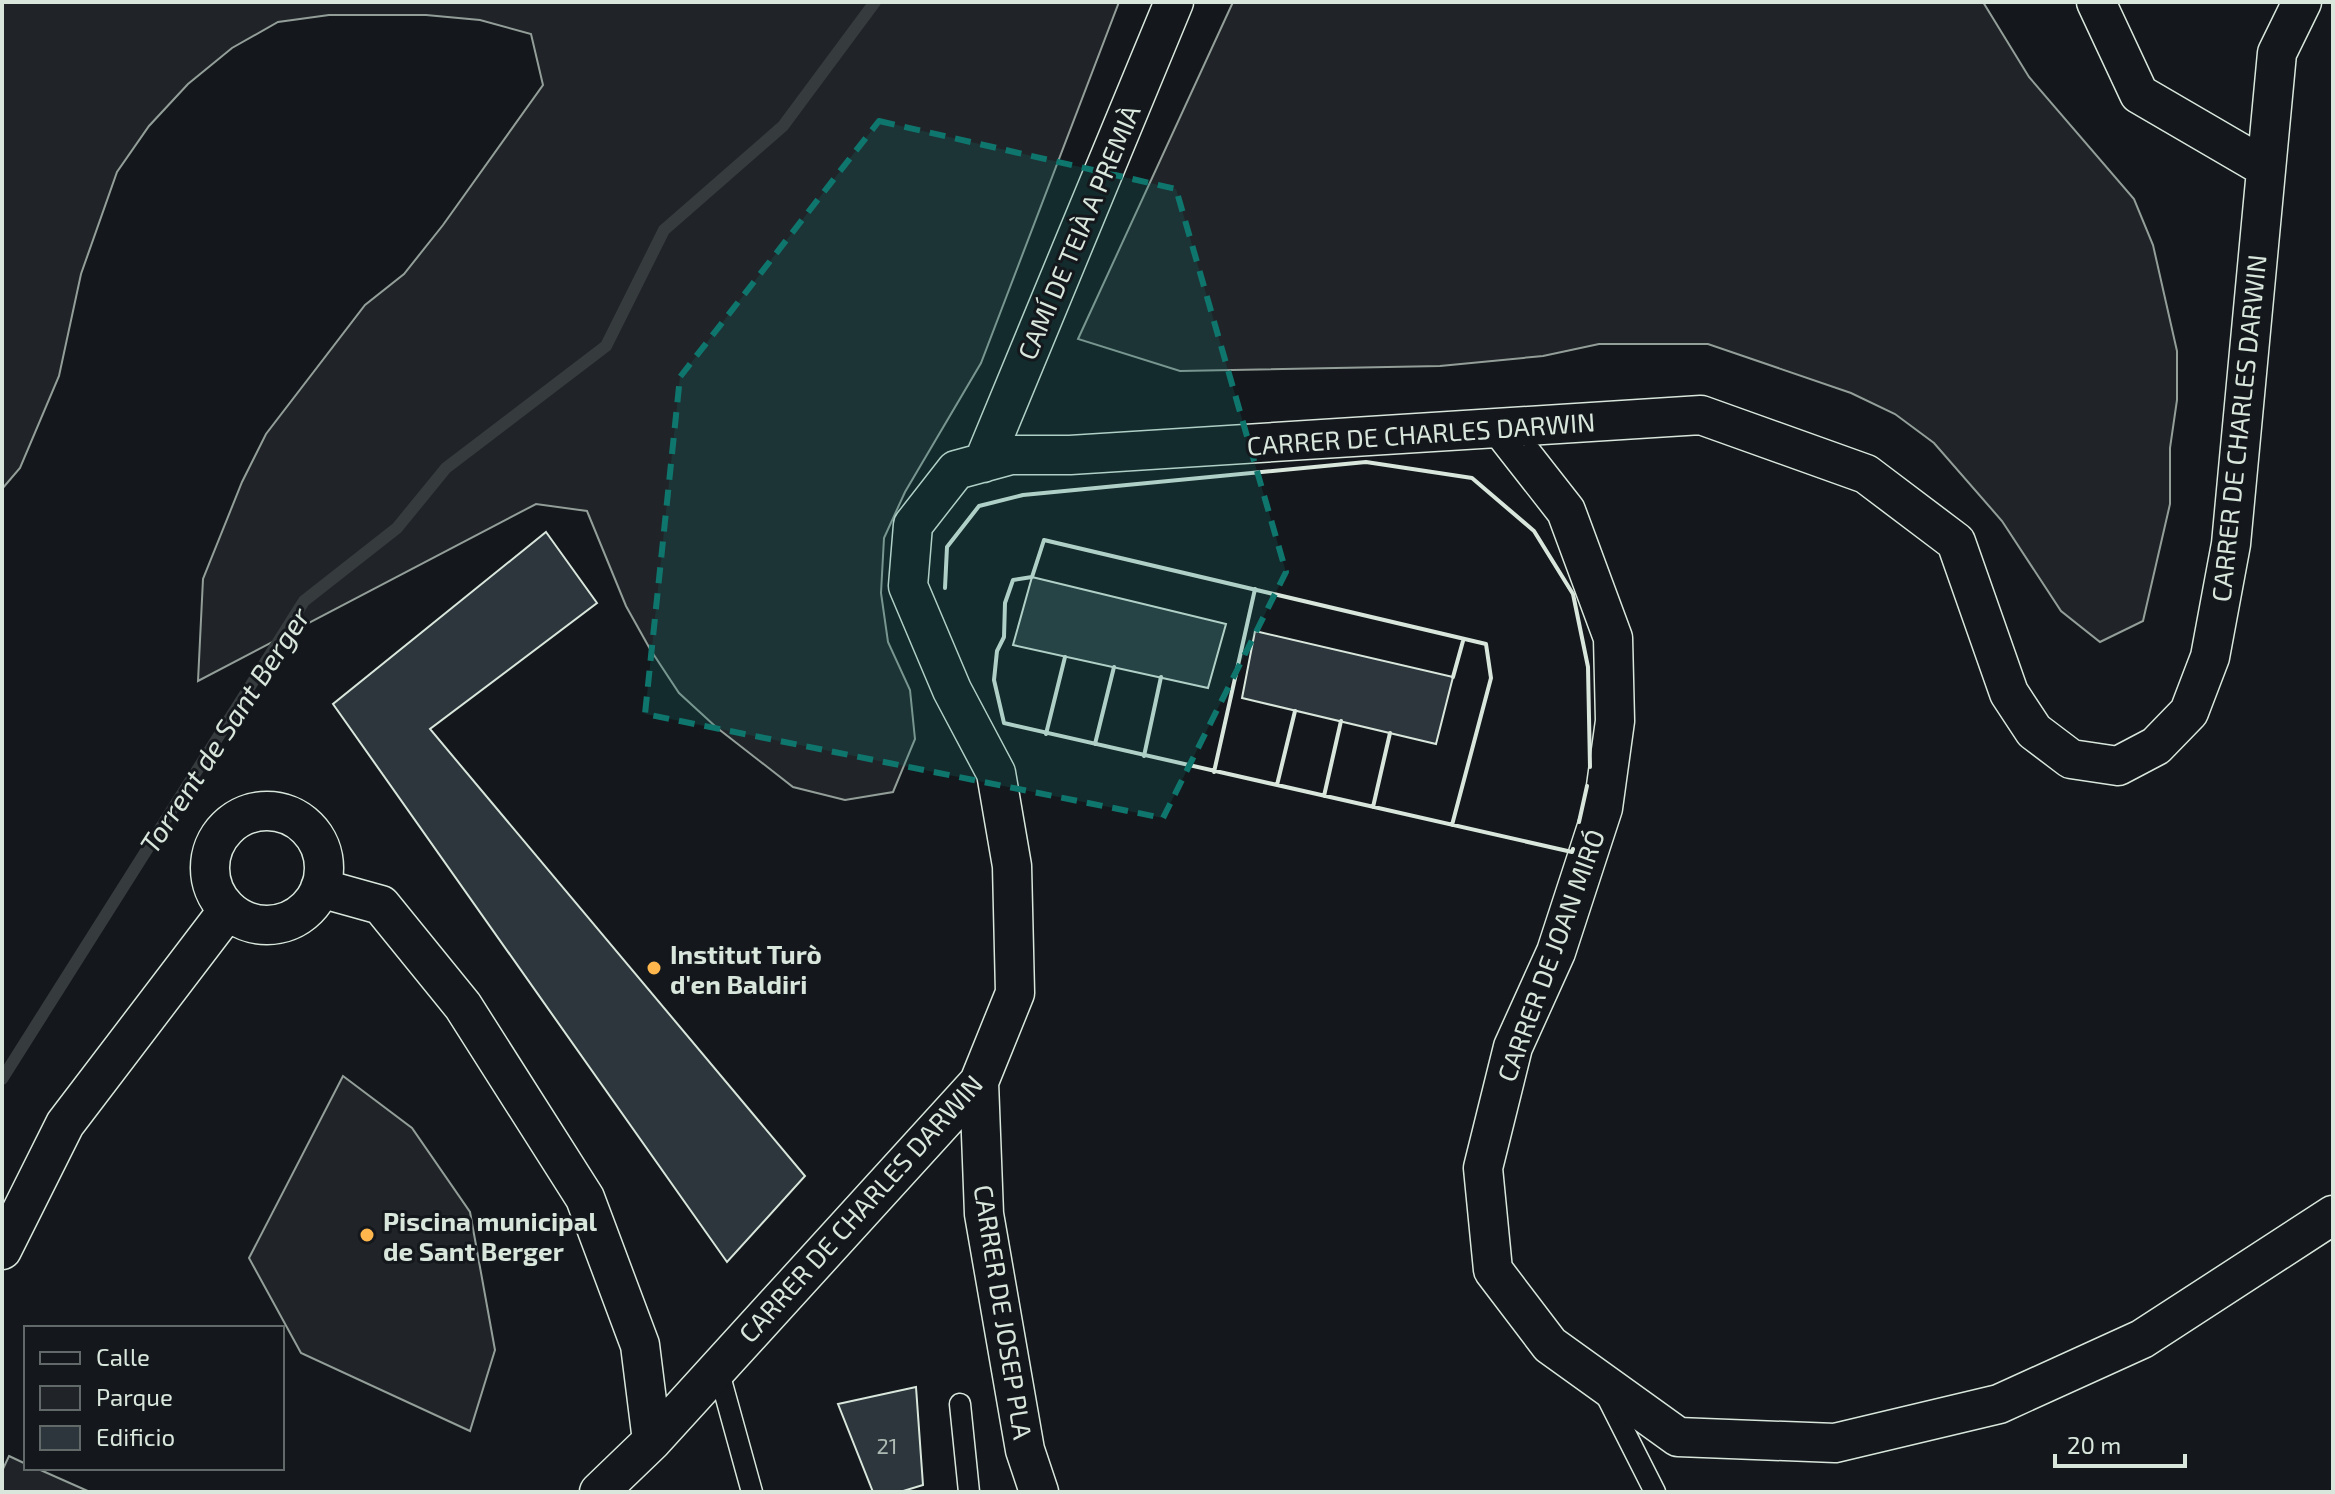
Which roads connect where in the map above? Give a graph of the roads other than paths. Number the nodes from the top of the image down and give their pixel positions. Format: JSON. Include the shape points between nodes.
{"nodes":[{"id":1,"x":1174,"y":2,"type":"edge"},
{"id":2,"x":2096,"y":2,"type":"edge"},
{"id":3,"x":2302,"y":2,"type":"edge"},
{"id":4,"x":2266,"y":168,"type":"junction"},
{"id":5,"x":1501,"y":428,"type":"junction"},
{"id":6,"x":983,"y":463,"type":"junction"},
{"id":7,"x":320,"y":888,"type":"junction"},
{"id":8,"x":228,"y":910,"type":"junction"},
{"id":9,"x":979,"y":1082,"type":"junction"},
{"id":10,"x":2333,"y":1215,"type":"edge"},
{"id":11,"x":2,"y":1250,"type":"edge"},
{"id":12,"x":718,"y":1369,"type":"junction"},
{"id":13,"x":1599,"y":1380,"type":"junction"},
{"id":14,"x":960,"y":1404,"type":"dead end"},
{"id":15,"x":652,"y":1441,"type":"junction"},
{"id":16,"x":599,"y":1492,"type":"edge"},
{"id":17,"x":752,"y":1492,"type":"edge"},
{"id":18,"x":969,"y":1492,"type":"edge"},
{"id":19,"x":1039,"y":1492,"type":"edge"},
{"id":20,"x":1655,"y":1492,"type":"edge"}],
"edges":[{"from":1,"to":6,"type":"street","name":"CAMÍ DE TEIÀ A PREMIÀ"},
{"from":2,"to":4,"type":"street","via":[[2139,94]]},
{"from":3,"to":4,"type":"street","name":"CARRER DE CHARLES DARWIN","via":[[2277,53]]},
{"from":4,"to":5,"type":"street","name":"CARRER DE CHARLES DARWIN","via":[[2231,544],[2210,657],[2189,712],[2156,746],[2118,766],[2071,759],[2034,731],[2009,693],[1956,542],[1866,474],[1701,415]]},
{"from":5,"to":6,"type":"street","name":"CARRER DE CHARLES DARWIN","via":[[1011,455]]},
{"from":5,"to":13,"type":"street","name":"CARRER DE JOAN MIRÓ","via":[[1566,511],[1613,638],[1615,721],[1603,808],[1556,952],[1513,1047],[1483,1168],[1493,1270],[1550,1345]]},
{"from":6,"to":9,"type":"street","name":"CARRER DE CHARLES DARWIN","via":[[956,470],[913,525],[908,586],[952,690],[996,773],[1012,866],[1015,993]]},
{"from":7,"to":8,"type":"street","via":[[301,914],[272,925],[241,919]]},
{"from":7,"to":8,"type":"street","via":[[322,851],[313,835],[282,813],[254,813],[229,826],[211,858],[213,886]]},
{"from":7,"to":15,"type":"street","via":[[381,905],[463,1006],[585,1198],[640,1345]]},
{"from":8,"to":11,"type":"street","via":[[65,1124]]},
{"from":9,"to":12,"type":"street","name":"CARRER DE CHARLES DARWIN"},
{"from":9,"to":19,"type":"street","name":"CARRER DE JOSEP PLA","via":[[984,1214],[1025,1450]]},
{"from":10,"to":13,"type":"street","name":"CARRER DE JOAN MIRÓ","via":[[2128,1346],[1999,1404],[1835,1443],[1678,1437]]},
{"from":12,"to":15,"type":"street","name":"CARRER DE CHARLES DARWIN"},
{"from":12,"to":17,"type":"lane"},
{"from":13,"to":20,"type":"lane"},
{"from":14,"to":18,"type":"lane"},
{"from":15,"to":16,"type":"street","name":"CARRER DE CHARLES DARWIN"}]}
